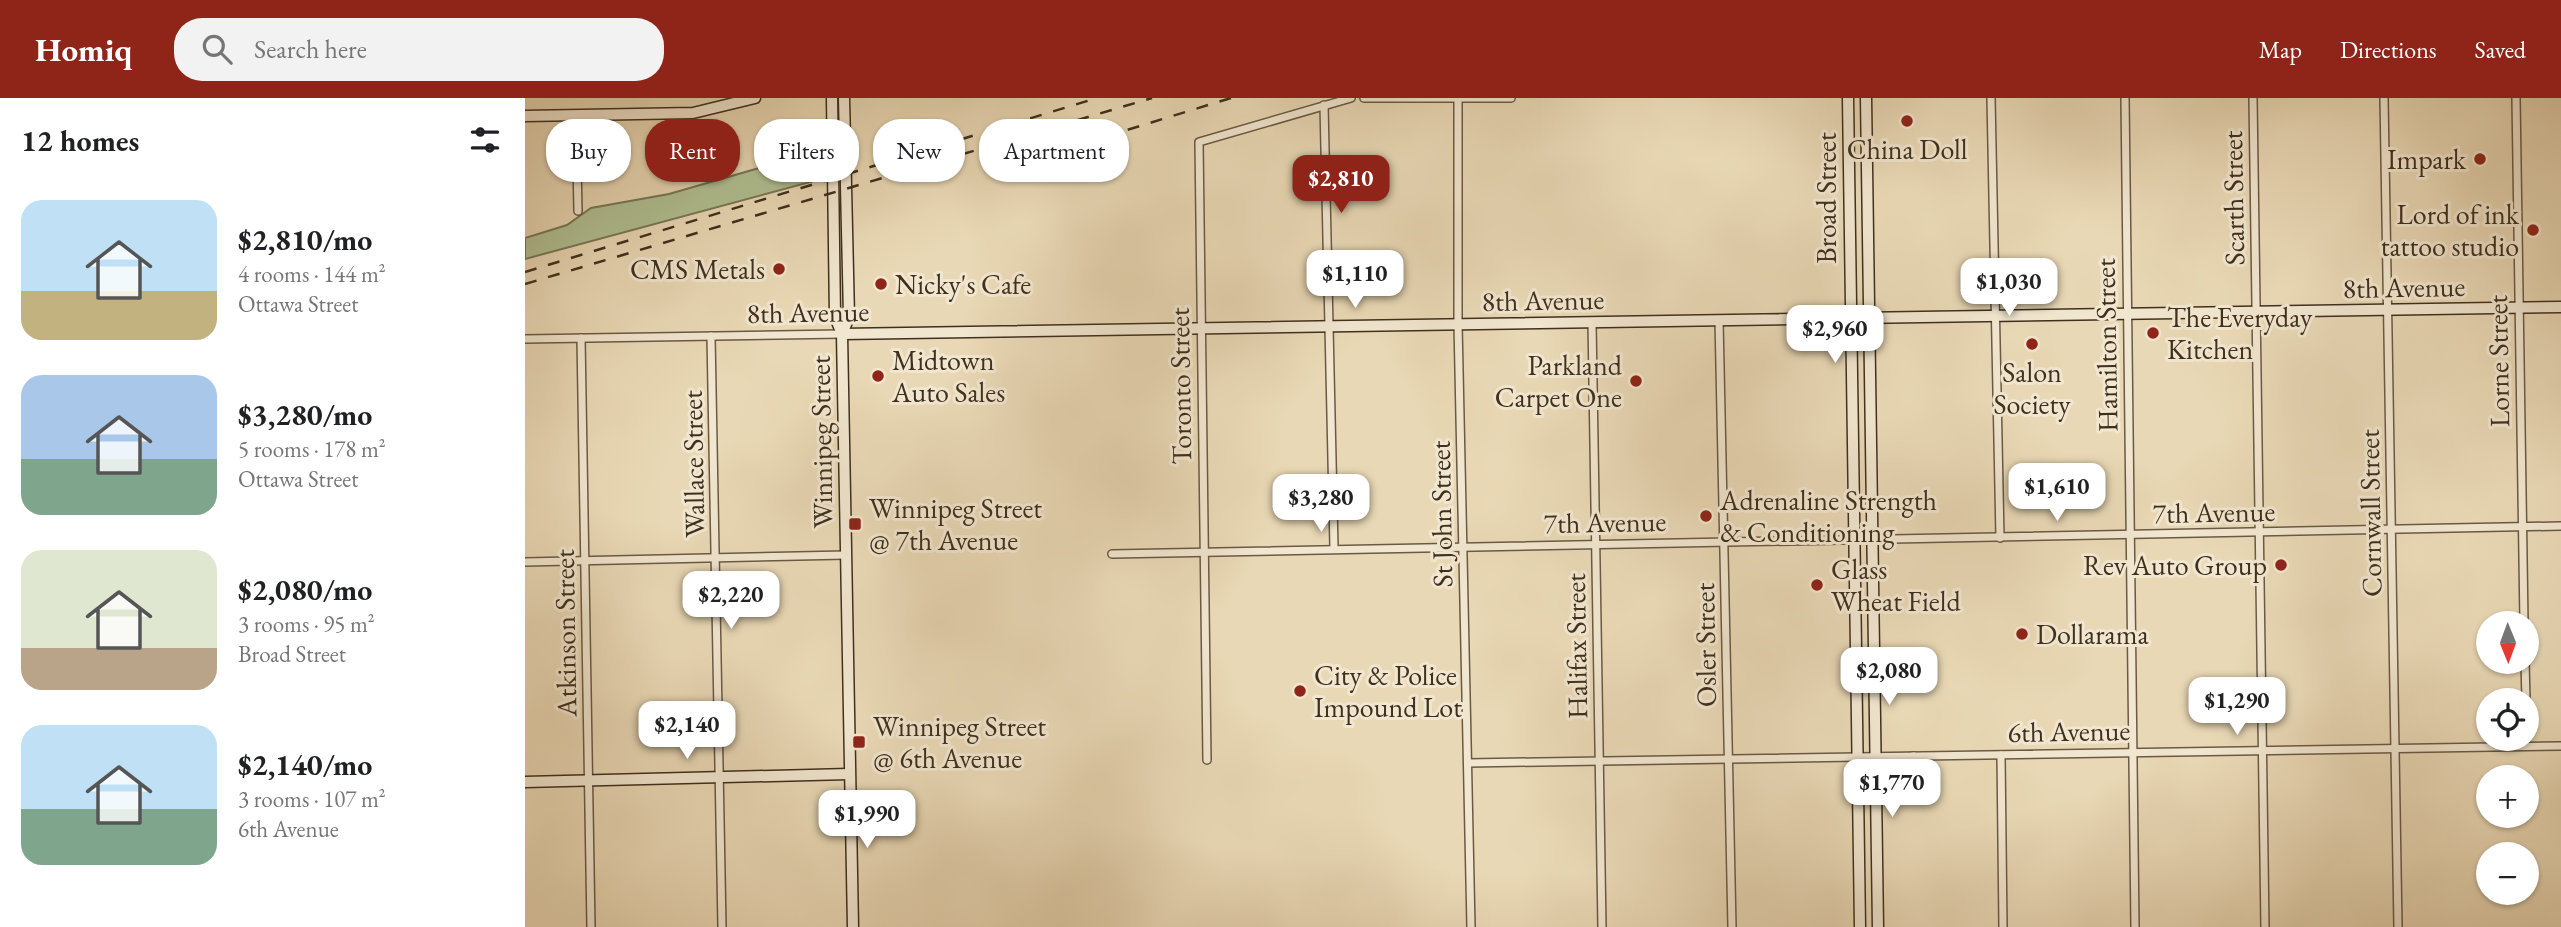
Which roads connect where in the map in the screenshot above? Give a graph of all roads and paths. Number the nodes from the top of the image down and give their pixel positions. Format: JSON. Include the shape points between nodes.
{"nodes":[{"id":1,"x":755,"y":98,"type":"edge"},
{"id":2,"x":832,"y":98,"type":"edge"},
{"id":3,"x":844,"y":98,"type":"edge"},
{"id":4,"x":1351,"y":98,"type":"edge"},
{"id":5,"x":1364,"y":98,"type":"edge"},
{"id":6,"x":1511,"y":98,"type":"edge"},
{"id":7,"x":1848,"y":98,"type":"edge"},
{"id":8,"x":1866,"y":98,"type":"edge"},
{"id":9,"x":1991,"y":98,"type":"edge"},
{"id":10,"x":2125,"y":98,"type":"edge"},
{"id":11,"x":2253,"y":98,"type":"edge"},
{"id":12,"x":2384,"y":98,"type":"edge"},
{"id":13,"x":2516,"y":98,"type":"edge"},
{"id":14,"x":1458,"y":99,"type":"edge"},
{"id":15,"x":1324,"y":105,"type":"junction"},
{"id":16,"x":576,"y":115,"type":"junction"},
{"id":17,"x":525,"y":116,"type":"edge"},
{"id":18,"x":577,"y":211,"type":"dead end"},
{"id":19,"x":2561,"y":307,"type":"edge"},
{"id":20,"x":2518,"y":308,"type":"junction"},
{"id":21,"x":2387,"y":310,"type":"junction"},
{"id":22,"x":2256,"y":312,"type":"junction"},
{"id":23,"x":2126,"y":314,"type":"junction"},
{"id":24,"x":1995,"y":316,"type":"junction"},
{"id":25,"x":1850,"y":318,"type":"junction"},
{"id":26,"x":1869,"y":318,"type":"junction"},
{"id":27,"x":1719,"y":320,"type":"junction"},
{"id":28,"x":1592,"y":322,"type":"junction"},
{"id":29,"x":1458,"y":324,"type":"junction"},
{"id":30,"x":1330,"y":326,"type":"junction"},
{"id":31,"x":1199,"y":328,"type":"junction"},
{"id":32,"x":842,"y":334,"type":"junction"},
{"id":33,"x":711,"y":336,"type":"junction"},
{"id":34,"x":581,"y":338,"type":"junction"},
{"id":35,"x":525,"y":339,"type":"edge"},
{"id":36,"x":2561,"y":526,"type":"edge"},
{"id":37,"x":2522,"y":527,"type":"junction"},
{"id":38,"x":2391,"y":530,"type":"junction"},
{"id":39,"x":2260,"y":532,"type":"junction"},
{"id":40,"x":2130,"y":535,"type":"junction"},
{"id":41,"x":1872,"y":538,"type":"junction"},
{"id":42,"x":2000,"y":538,"type":"junction"},
{"id":43,"x":1854,"y":539,"type":"junction"},
{"id":44,"x":1724,"y":540,"type":"junction"},
{"id":45,"x":1596,"y":543,"type":"junction"},
{"id":46,"x":1462,"y":545,"type":"junction"},
{"id":47,"x":1334,"y":548,"type":"junction"},
{"id":48,"x":1203,"y":551,"type":"junction"},
{"id":49,"x":1112,"y":554,"type":"dead end"},
{"id":50,"x":846,"y":555,"type":"junction"},
{"id":51,"x":716,"y":558,"type":"junction"},
{"id":52,"x":585,"y":560,"type":"junction"},
{"id":53,"x":525,"y":562,"type":"edge"},
{"id":54,"x":2524,"y":611,"type":"edge"},
{"id":55,"x":2539,"y":743,"type":"edge"},
{"id":56,"x":2476,"y":744,"type":"edge"},
{"id":57,"x":2561,"y":746,"type":"edge"},
{"id":58,"x":2397,"y":748,"type":"junction"},
{"id":59,"x":2265,"y":750,"type":"junction"},
{"id":60,"x":2134,"y":752,"type":"junction"},
{"id":61,"x":2001,"y":755,"type":"junction"},
{"id":62,"x":1859,"y":757,"type":"junction"},
{"id":63,"x":1879,"y":757,"type":"junction"},
{"id":64,"x":1729,"y":758,"type":"junction"},
{"id":65,"x":1207,"y":760,"type":"dead end"},
{"id":66,"x":1598,"y":761,"type":"junction"},
{"id":67,"x":1468,"y":763,"type":"junction"},
{"id":68,"x":849,"y":774,"type":"junction"},
{"id":69,"x":719,"y":776,"type":"junction"},
{"id":70,"x":589,"y":779,"type":"junction"},
{"id":71,"x":525,"y":782,"type":"edge"},
{"id":72,"x":591,"y":927,"type":"edge"},
{"id":73,"x":722,"y":927,"type":"edge"},
{"id":74,"x":853,"y":927,"type":"edge"},
{"id":75,"x":1471,"y":927,"type":"edge"},
{"id":76,"x":1602,"y":927,"type":"edge"},
{"id":77,"x":1732,"y":927,"type":"edge"},
{"id":78,"x":1860,"y":927,"type":"edge"},
{"id":79,"x":1878,"y":927,"type":"edge"},
{"id":80,"x":2003,"y":927,"type":"edge"},
{"id":81,"x":2135,"y":927,"type":"edge"},
{"id":82,"x":2265,"y":927,"type":"edge"},
{"id":83,"x":2397,"y":927,"type":"edge"}],
"edges":[{"from":1,"to":16,"type":"main road","via":[[693,113]]},
{"from":2,"to":32,"type":"main road","name":"Winnipeg Street","via":[[835,317]]},
{"from":3,"to":32,"type":"main road","name":"Winnipeg Street","via":[[849,317]]},
{"from":4,"to":15,"type":"street"},
{"from":5,"to":14,"type":"street"},
{"from":6,"to":14,"type":"street"},
{"from":7,"to":25,"type":"main road","name":"Broad Street"},
{"from":8,"to":26,"type":"main road","name":"Broad Street"},
{"from":9,"to":24,"type":"street"},
{"from":10,"to":23,"type":"street","name":"Hamilton Street"},
{"from":11,"to":22,"type":"street","name":"Scarth Street"},
{"from":12,"to":21,"type":"street","name":"Cornwall Street"},
{"from":13,"to":20,"type":"street","name":"Lorne Street"},
{"from":14,"to":29,"type":"street","name":"St John Street"},
{"from":15,"to":30,"type":"street"},
{"from":15,"to":31,"type":"street","name":"Toronto Street","via":[[1199,142]]},
{"from":16,"to":17,"type":"main road"},
{"from":16,"to":18,"type":"street"},
{"from":19,"to":20,"type":"main road","name":"8th Avenue"},
{"from":20,"to":21,"type":"main road","name":"8th Avenue"},
{"from":20,"to":37,"type":"street","name":"Lorne Street"},
{"from":21,"to":22,"type":"main road","name":"8th Avenue"},
{"from":21,"to":38,"type":"street","name":"Cornwall Street"},
{"from":22,"to":23,"type":"main road","name":"8th Avenue"},
{"from":22,"to":39,"type":"street","name":"Scarth Street"},
{"from":23,"to":24,"type":"main road","name":"8th Avenue"},
{"from":23,"to":40,"type":"street","name":"Hamilton Street"},
{"from":24,"to":26,"type":"main road","name":"8th Avenue"},
{"from":24,"to":42,"type":"street"},
{"from":25,"to":26,"type":"main road","name":"8th Avenue"},
{"from":25,"to":27,"type":"main road","name":"8th Avenue"},
{"from":25,"to":43,"type":"main road","name":"Broad Street"},
{"from":26,"to":41,"type":"main road","name":"Broad Street"},
{"from":27,"to":28,"type":"main road","name":"8th Avenue"},
{"from":27,"to":44,"type":"street","name":"Osler Street"},
{"from":28,"to":29,"type":"main road","name":"8th Avenue"},
{"from":28,"to":45,"type":"street","name":"Halifax Street"},
{"from":29,"to":30,"type":"main road","name":"8th Avenue"},
{"from":29,"to":46,"type":"street","name":"St John Street"},
{"from":30,"to":31,"type":"main road","name":"8th Avenue"},
{"from":30,"to":47,"type":"street"},
{"from":31,"to":32,"type":"main road","name":"8th Avenue"},
{"from":31,"to":48,"type":"street","name":"Toronto Street"},
{"from":32,"to":33,"type":"street","name":"8th Avenue"},
{"from":32,"to":50,"type":"main road","name":"Winnipeg Street"},
{"from":33,"to":34,"type":"street","name":"8th Avenue"},
{"from":33,"to":51,"type":"street","name":"Wallace Street"},
{"from":34,"to":35,"type":"street","name":"8th Avenue"},
{"from":34,"to":52,"type":"street","name":"Atkinson Street"},
{"from":36,"to":37,"type":"street","name":"7th Avenue"},
{"from":37,"to":38,"type":"street","name":"7th Avenue"},
{"from":37,"to":54,"type":"street","name":"Lorne Street"},
{"from":38,"to":39,"type":"street","name":"7th Avenue"},
{"from":38,"to":58,"type":"street","name":"Cornwall Street"},
{"from":39,"to":40,"type":"street","name":"7th Avenue"},
{"from":39,"to":59,"type":"street","name":"Scarth Street"},
{"from":40,"to":42,"type":"street","name":"7th Avenue"},
{"from":40,"to":60,"type":"street","name":"Hamilton Street"},
{"from":41,"to":42,"type":"street","name":"7th Avenue"},
{"from":41,"to":43,"type":"street","name":"7th Avenue"},
{"from":41,"to":63,"type":"main road","name":"Broad Street"},
{"from":43,"to":44,"type":"street","name":"7th Avenue"},
{"from":43,"to":62,"type":"main road","name":"Broad Street"},
{"from":44,"to":45,"type":"street","name":"7th Avenue"},
{"from":44,"to":64,"type":"street","name":"Osler Street"},
{"from":45,"to":46,"type":"street","name":"7th Avenue"},
{"from":45,"to":66,"type":"street","name":"Halifax Street"},
{"from":46,"to":47,"type":"street","name":"7th Avenue"},
{"from":46,"to":67,"type":"street","name":"St John Street"},
{"from":47,"to":48,"type":"street","name":"7th Avenue"},
{"from":48,"to":49,"type":"street","name":"7th Avenue"},
{"from":48,"to":65,"type":"street","name":"Toronto Street"},
{"from":50,"to":51,"type":"street"},
{"from":50,"to":68,"type":"main road","name":"Winnipeg Street"},
{"from":51,"to":52,"type":"street"},
{"from":51,"to":69,"type":"street","name":"Wallace Street"},
{"from":52,"to":53,"type":"street"},
{"from":52,"to":70,"type":"street","name":"Atkinson Street"},
{"from":55,"to":57,"type":"street","name":"6th Avenue"},
{"from":56,"to":58,"type":"street","name":"6th Avenue"},
{"from":58,"to":59,"type":"street","name":"6th Avenue"},
{"from":58,"to":83,"type":"street","name":"Cornwall Street"},
{"from":59,"to":60,"type":"street","name":"6th Avenue"},
{"from":59,"to":82,"type":"street","name":"Scarth Street"},
{"from":60,"to":61,"type":"street","name":"6th Avenue"},
{"from":60,"to":81,"type":"street","name":"Hamilton Street"},
{"from":61,"to":63,"type":"street","name":"6th Avenue"},
{"from":61,"to":80,"type":"street"},
{"from":62,"to":63,"type":"street","name":"6th Avenue"},
{"from":62,"to":64,"type":"street","name":"6th Avenue"},
{"from":62,"to":78,"type":"main road","name":"Broad Street"},
{"from":63,"to":79,"type":"main road","name":"Broad Street"},
{"from":64,"to":66,"type":"street","name":"6th Avenue"},
{"from":64,"to":77,"type":"street","name":"Osler Street"},
{"from":66,"to":67,"type":"street","name":"6th Avenue"},
{"from":66,"to":76,"type":"street","name":"Halifax Street"},
{"from":67,"to":75,"type":"street","name":"St John Street"},
{"from":68,"to":69,"type":"main road"},
{"from":68,"to":74,"type":"main road","name":"Winnipeg Street"},
{"from":69,"to":70,"type":"main road"},
{"from":69,"to":73,"type":"street","name":"Wallace Street"},
{"from":70,"to":71,"type":"main road"},
{"from":70,"to":72,"type":"street","name":"Atkinson Street"}]}
